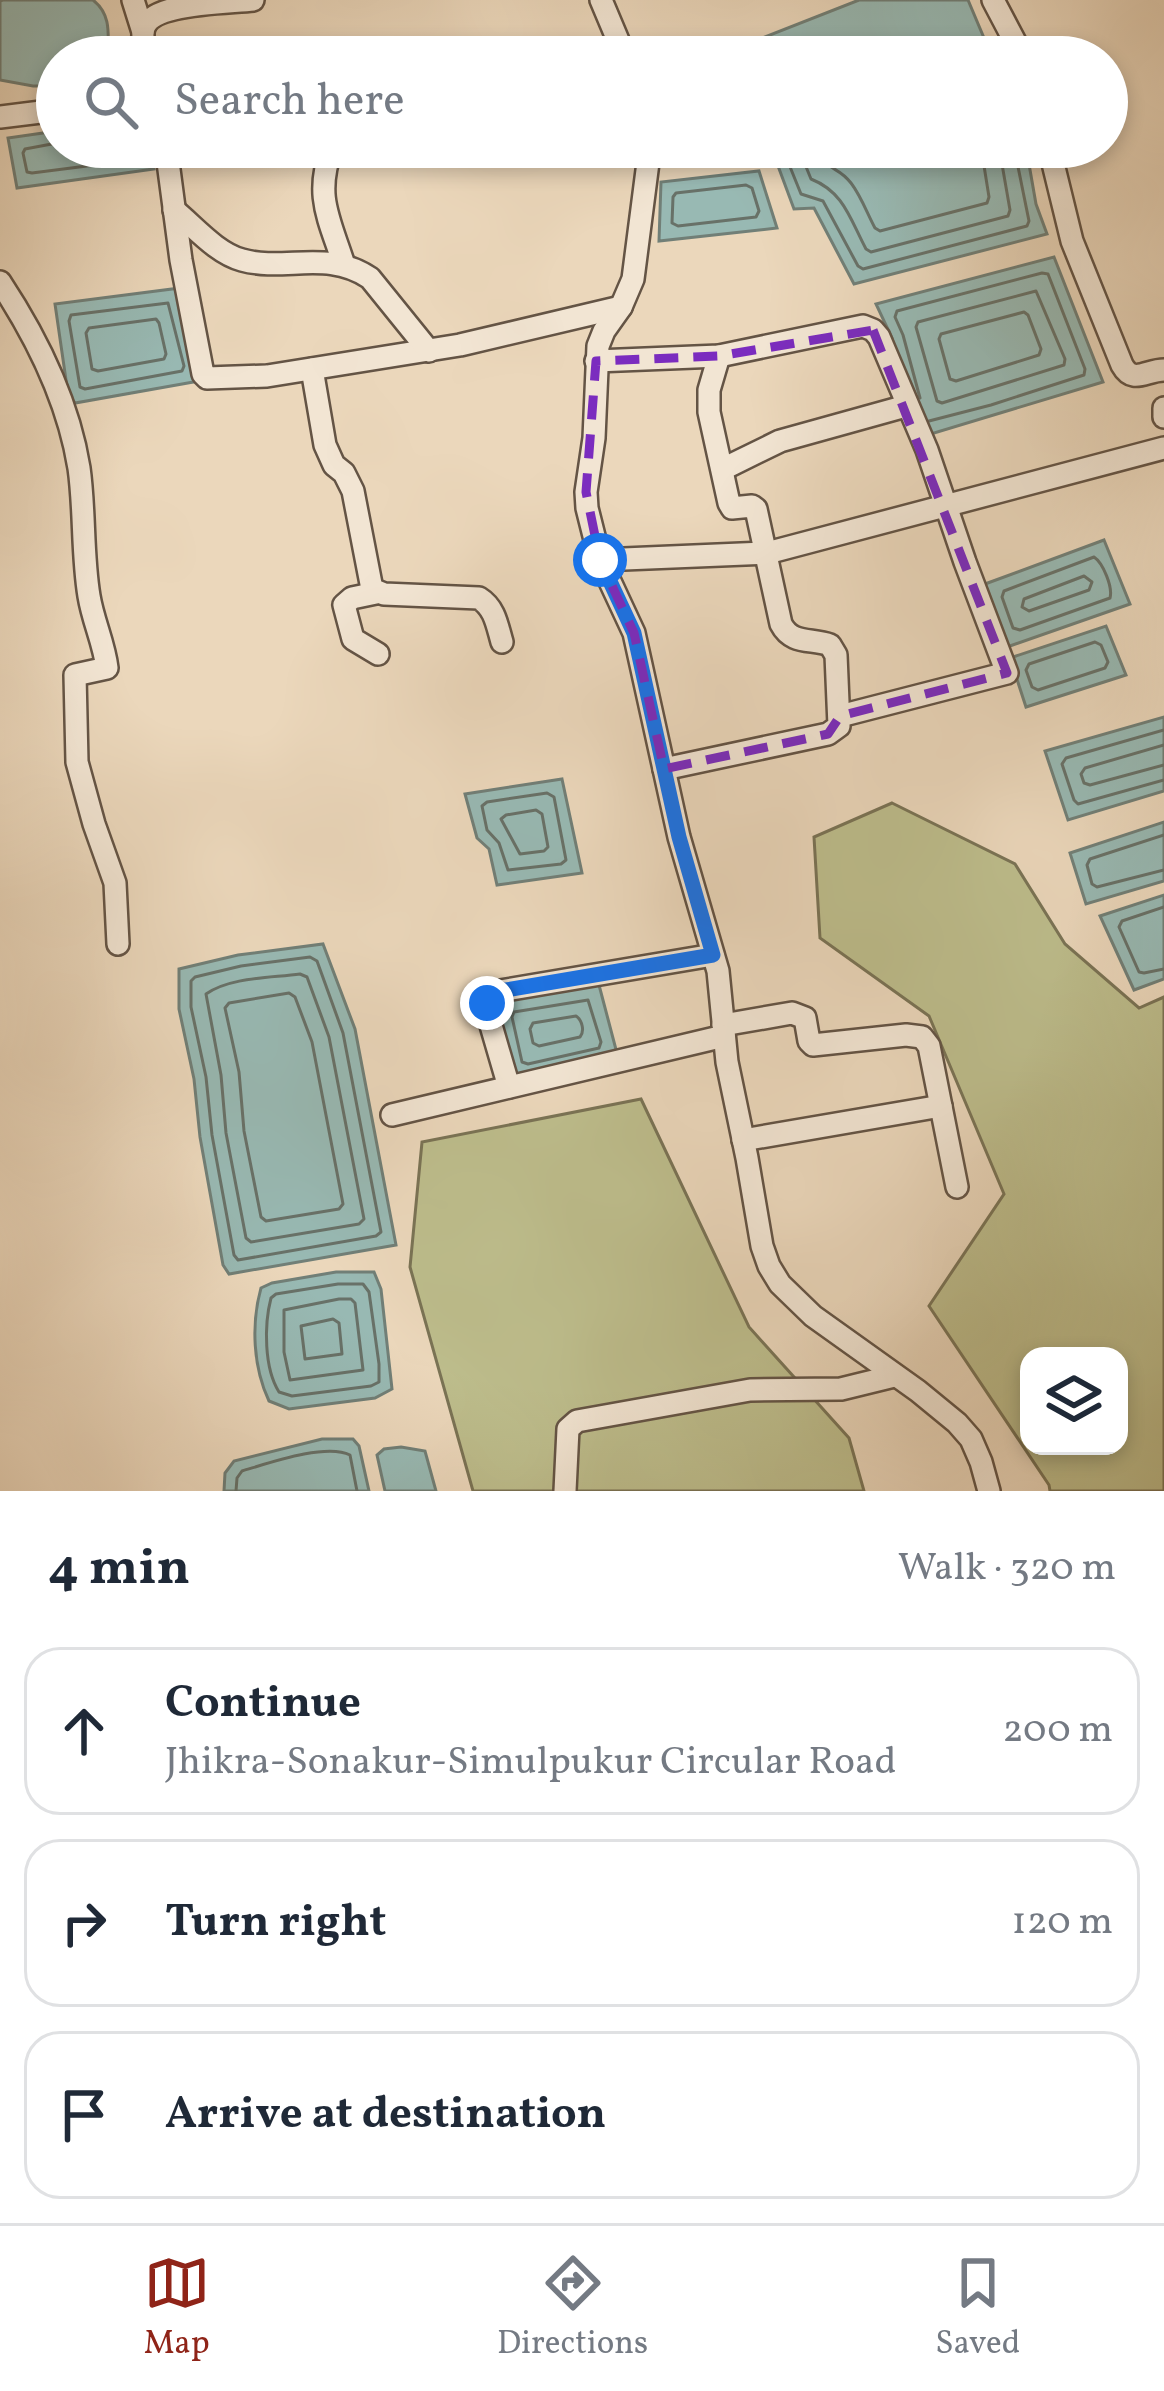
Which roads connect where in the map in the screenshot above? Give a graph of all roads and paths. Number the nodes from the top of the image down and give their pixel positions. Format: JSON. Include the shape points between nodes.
{"nodes":[{"id":1,"x":133,"y":0,"type":"edge"},
{"id":2,"x":253,"y":0,"type":"edge"},
{"id":3,"x":993,"y":0,"type":"edge"},
{"id":4,"x":605,"y":6,"type":"edge"},
{"id":5,"x":142,"y":32,"type":"junction"},
{"id":6,"x":143,"y":36,"type":"edge"},
{"id":7,"x":617,"y":36,"type":"edge"},
{"id":8,"x":1011,"y":36,"type":"edge"},
{"id":9,"x":36,"y":113,"type":"edge"},
{"id":10,"x":0,"y":117,"type":"edge"},
{"id":11,"x":169,"y":168,"type":"edge"},
{"id":12,"x":324,"y":168,"type":"edge"},
{"id":13,"x":648,"y":168,"type":"edge"},
{"id":14,"x":1054,"y":168,"type":"edge"},
{"id":15,"x":174,"y":210,"type":"junction"},
{"id":16,"x":344,"y":265,"type":"junction"},
{"id":17,"x":0,"y":282,"type":"edge"},
{"id":18,"x":621,"y":307,"type":"junction"},
{"id":19,"x":429,"y":351,"type":"junction"},
{"id":20,"x":719,"y":356,"type":"junction"},
{"id":21,"x":596,"y":362,"type":"junction"},
{"id":22,"x":313,"y":369,"type":"junction"},
{"id":23,"x":1164,"y":370,"type":"edge"},
{"id":24,"x":906,"y":406,"type":"junction"},
{"id":25,"x":1164,"y":448,"type":"edge"},
{"id":26,"x":723,"y":469,"type":"junction"},
{"id":27,"x":946,"y":507,"type":"junction"},
{"id":28,"x":767,"y":554,"type":"junction"},
{"id":29,"x":600,"y":560,"type":"junction"},
{"id":30,"x":376,"y":592,"type":"junction"},
{"id":31,"x":502,"y":642,"type":"dead end"},
{"id":32,"x":378,"y":654,"type":"dead end"},
{"id":33,"x":840,"y":716,"type":"junction"},
{"id":34,"x":664,"y":769,"type":"junction"},
{"id":35,"x":118,"y":944,"type":"dead end"},
{"id":36,"x":713,"y":955,"type":"junction"},
{"id":37,"x":723,"y":1031,"type":"junction"},
{"id":38,"x":509,"y":1087,"type":"junction"},
{"id":39,"x":941,"y":1106,"type":"junction"},
{"id":40,"x":392,"y":1115,"type":"dead end"},
{"id":41,"x":743,"y":1140,"type":"junction"},
{"id":42,"x":957,"y":1187,"type":"dead end"},
{"id":43,"x":894,"y":1376,"type":"junction"},
{"id":44,"x":566,"y":1491,"type":"edge"},
{"id":45,"x":989,"y":1491,"type":"edge"}],
"edges":[{"from":1,"to":5,"type":"street"},
{"from":2,"to":5,"type":"street","via":[[165,11]]},
{"from":3,"to":8,"type":"street"},
{"from":4,"to":7,"type":"street"},
{"from":5,"to":6,"type":"street"},
{"from":9,"to":10,"type":"street"},
{"from":11,"to":15,"type":"street"},
{"from":12,"to":16,"type":"street","via":[[322,195]]},
{"from":13,"to":18,"type":"street","via":[[633,279]]},
{"from":14,"to":23,"type":"street","via":[[1072,241],[1122,365],[1136,377]]},
{"from":15,"to":16,"type":"street","via":[[245,261]]},
{"from":15,"to":22,"type":"street","via":[[203,374]]},
{"from":16,"to":19,"type":"street","via":[[370,278]]},
{"from":17,"to":35,"type":"street","via":[[33,332],[79,468],[90,601],[107,668],[75,674],[77,762],[115,883]]},
{"from":18,"to":19,"type":"street"},
{"from":18,"to":21,"type":"street"},
{"from":19,"to":22,"type":"street"},
{"from":20,"to":21,"type":"street"},
{"from":20,"to":24,"type":"street","via":[[863,326],[879,337]]},
{"from":20,"to":26,"type":"street","via":[[709,402]]},
{"from":21,"to":29,"type":"street","via":[[586,492]]},
{"from":22,"to":30,"type":"street","via":[[325,445],[353,491]]},
{"from":24,"to":26,"type":"street","via":[[780,441]]},
{"from":24,"to":27,"type":"street"},
{"from":25,"to":27,"type":"street"},
{"from":26,"to":28,"type":"street","via":[[732,508],[757,509]]},
{"from":27,"to":28,"type":"street"},
{"from":27,"to":33,"type":"street","via":[[1007,673]]},
{"from":28,"to":29,"type":"street"},
{"from":28,"to":33,"type":"street","via":[[787,634],[819,640],[836,655]]},
{"from":29,"to":34,"type":"street","via":[[634,633]]},
{"from":30,"to":31,"type":"street","via":[[479,598]]},
{"from":30,"to":32,"type":"street","via":[[344,605],[353,639]]},
{"from":33,"to":34,"type":"street","via":[[828,734]]},
{"from":34,"to":36,"type":"street"},
{"from":36,"to":37,"type":"street"},
{"from":36,"to":38,"type":"street","via":[[491,995],[488,1015]]},
{"from":37,"to":38,"type":"street"},
{"from":37,"to":39,"type":"street","via":[[792,1013],[805,1018],[814,1045],[922,1037]]},
{"from":37,"to":41,"type":"street"},
{"from":38,"to":40,"type":"street"},
{"from":39,"to":41,"type":"street"},
{"from":39,"to":42,"type":"street"},
{"from":41,"to":43,"type":"street","via":[[762,1246],[780,1284]]},
{"from":43,"to":44,"type":"street","via":[[841,1390],[750,1390],[577,1421],[568,1429]]},
{"from":43,"to":45,"type":"street","via":[[970,1438]]}]}
